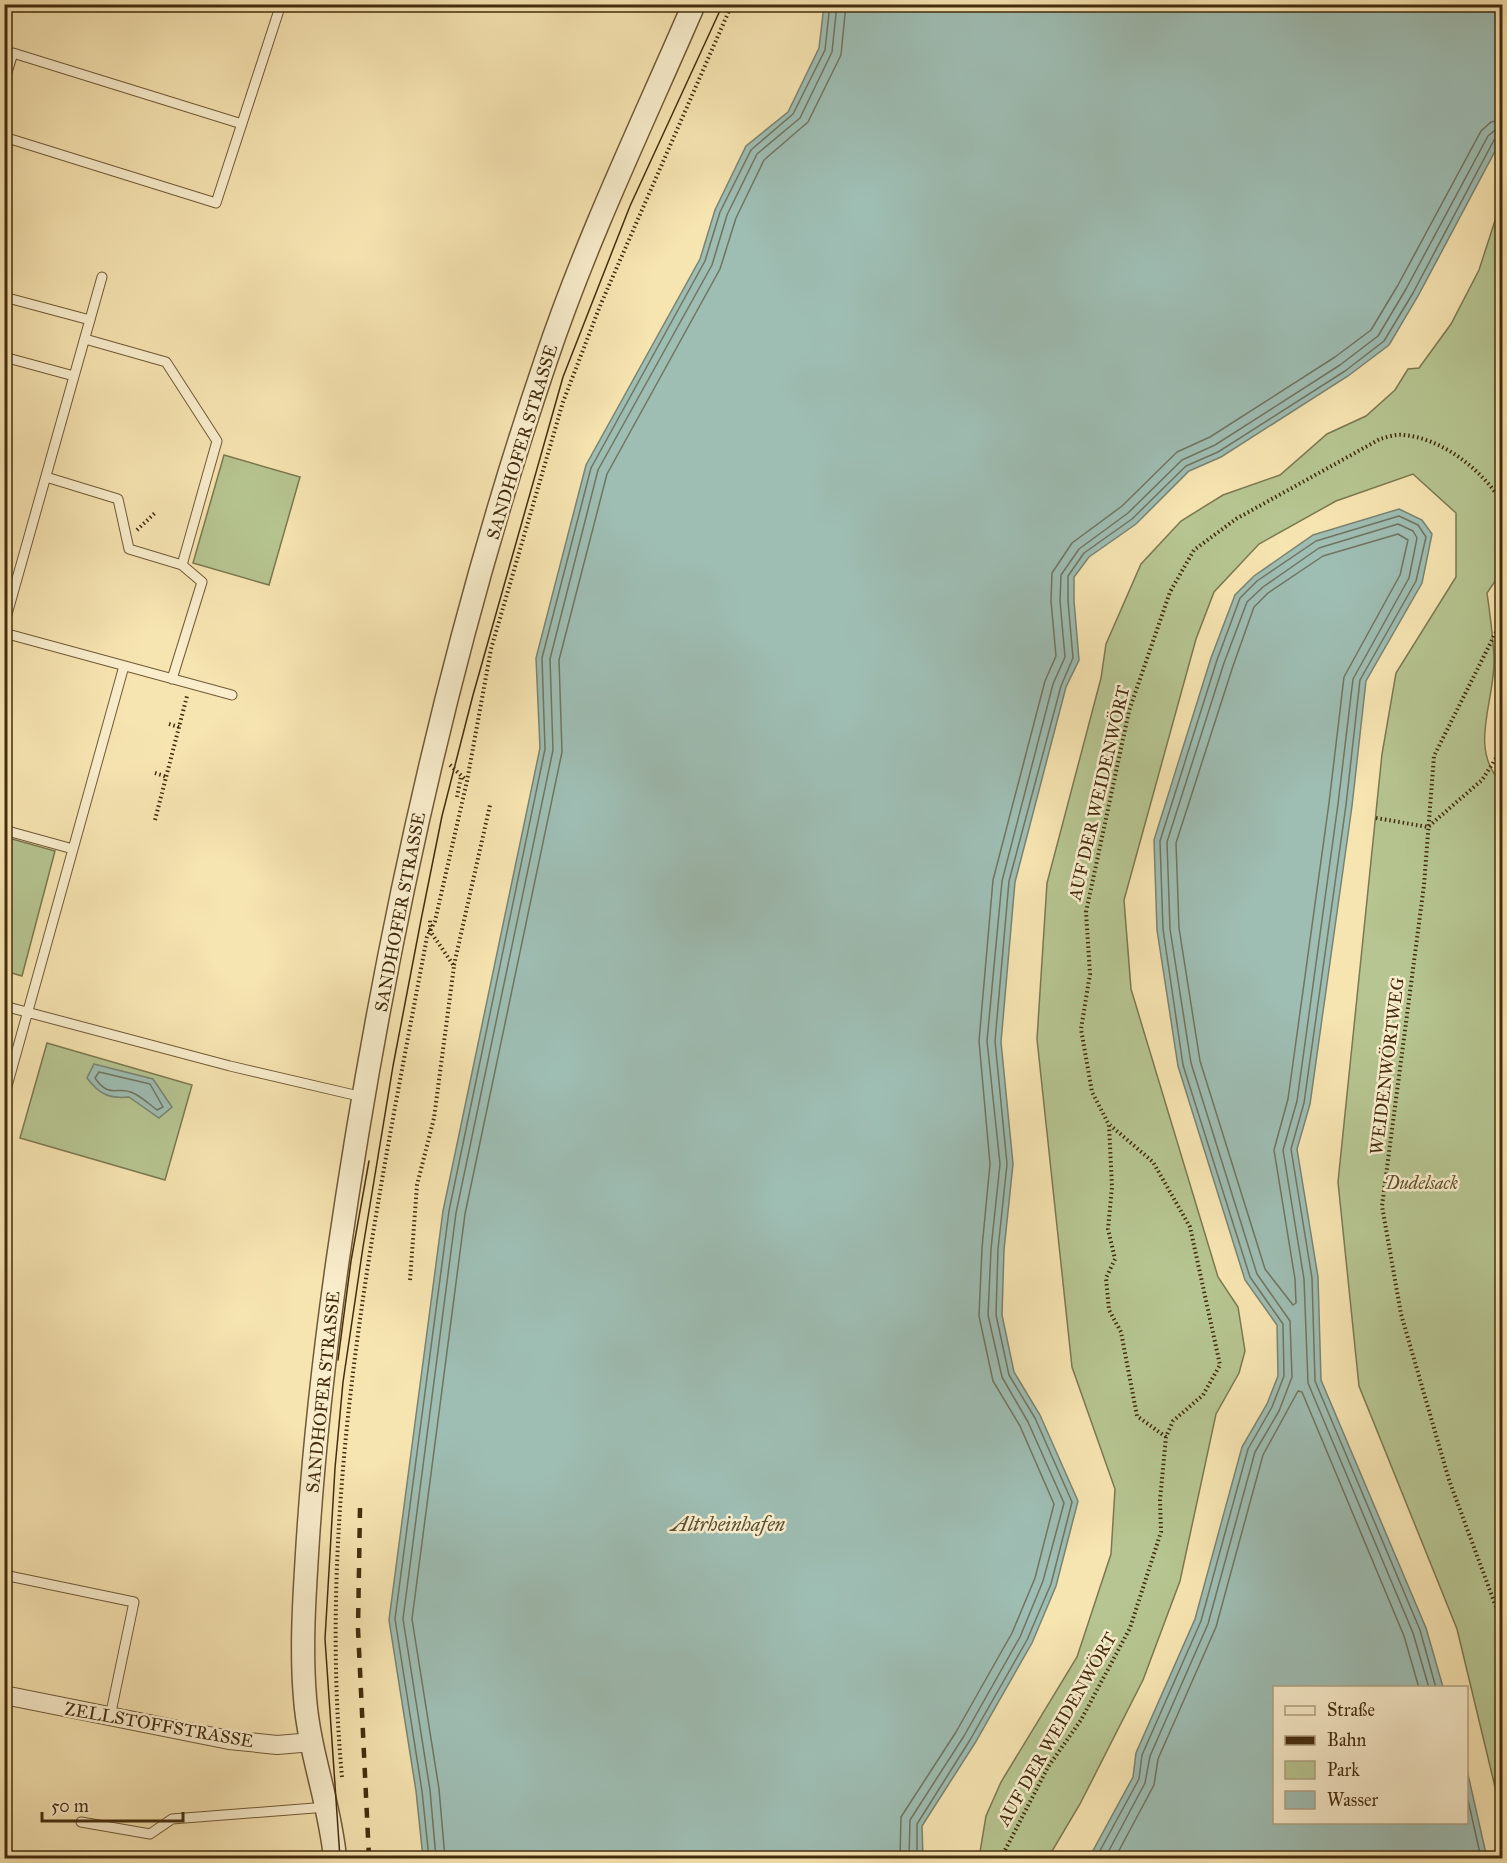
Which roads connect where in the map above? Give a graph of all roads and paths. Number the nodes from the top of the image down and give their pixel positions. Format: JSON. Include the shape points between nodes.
{"nodes":[{"id":1,"x":281,"y":4,"type":"edge"},
{"id":2,"x":694,"y":4,"type":"edge"},
{"id":3,"x":732,"y":4,"type":"edge"},
{"id":4,"x":9,"y":51,"type":"edge"},
{"id":5,"x":4,"y":82,"type":"edge"},
{"id":6,"x":242,"y":124,"type":"junction"},
{"id":7,"x":4,"y":137,"type":"edge"},
{"id":8,"x":102,"y":277,"type":"dead end"},
{"id":9,"x":4,"y":297,"type":"edge"},
{"id":10,"x":90,"y":320,"type":"junction"},
{"id":11,"x":85,"y":339,"type":"junction"},
{"id":12,"x":4,"y":357,"type":"edge"},
{"id":13,"x":74,"y":376,"type":"junction"},
{"id":14,"x":46,"y":477,"type":"junction"},
{"id":15,"x":1503,"y":502,"type":"edge"},
{"id":16,"x":156,"y":512,"type":"dead end"},
{"id":17,"x":125,"y":534,"type":"junction"},
{"id":18,"x":182,"y":566,"type":"junction"},
{"id":19,"x":1503,"y":620,"type":"edge"},
{"id":20,"x":4,"y":625,"type":"edge"},
{"id":21,"x":4,"y":633,"type":"edge"},
{"id":22,"x":124,"y":666,"type":"junction"},
{"id":23,"x":172,"y":679,"type":"junction"},
{"id":24,"x":190,"y":684,"type":"junction"},
{"id":25,"x":232,"y":695,"type":"dead end"},
{"id":26,"x":169,"y":724,"type":"dead end"},
{"id":27,"x":179,"y":727,"type":"junction"},
{"id":28,"x":1503,"y":748,"type":"edge"},
{"id":29,"x":155,"y":773,"type":"dead end"},
{"id":30,"x":461,"y":776,"type":"dead end"},
{"id":31,"x":167,"y":777,"type":"junction"},
{"id":32,"x":457,"y":797,"type":"dead end"},
{"id":33,"x":490,"y":805,"type":"dead end"},
{"id":34,"x":1376,"y":818,"type":"dead end"},
{"id":35,"x":155,"y":820,"type":"dead end"},
{"id":36,"x":1428,"y":827,"type":"junction"},
{"id":37,"x":4,"y":830,"type":"edge"},
{"id":38,"x":74,"y":849,"type":"junction"},
{"id":39,"x":430,"y":918,"type":"dead end"},
{"id":40,"x":430,"y":931,"type":"junction"},
{"id":41,"x":454,"y":966,"type":"junction"},
{"id":42,"x":4,"y":1006,"type":"edge"},
{"id":43,"x":29,"y":1013,"type":"junction"},
{"id":44,"x":4,"y":1097,"type":"edge"},
{"id":45,"x":365,"y":1098,"type":"junction"},
{"id":46,"x":1109,"y":1125,"type":"junction"},
{"id":47,"x":410,"y":1280,"type":"dead end"},
{"id":48,"x":1166,"y":1437,"type":"junction"},
{"id":49,"x":4,"y":1575,"type":"edge"},
{"id":50,"x":1503,"y":1623,"type":"edge"},
{"id":51,"x":4,"y":1695,"type":"edge"},
{"id":52,"x":110,"y":1717,"type":"junction"},
{"id":53,"x":314,"y":1742,"type":"junction"},
{"id":54,"x":340,"y":1754,"type":"dead end"},
{"id":55,"x":327,"y":1807,"type":"junction"},
{"id":56,"x":81,"y":1822,"type":"dead end"},
{"id":57,"x":335,"y":1858,"type":"edge"},
{"id":58,"x":1001,"y":1858,"type":"edge"}],
"edges":[{"from":1,"to":6,"type":"lane"},
{"from":2,"to":45,"type":"street","name":"SANDHOFER STRASSE","via":[[578,273],[515,458],[429,766]]},
{"from":3,"to":40,"type":"path","via":[[600,306],[563,402],[491,649],[467,781]]},
{"from":4,"to":5,"type":"lane"},
{"from":4,"to":6,"type":"lane"},
{"from":6,"to":7,"type":"lane","via":[[216,203]]},
{"from":8,"to":10,"type":"lane"},
{"from":9,"to":10,"type":"lane"},
{"from":10,"to":11,"type":"lane"},
{"from":11,"to":13,"type":"lane"},
{"from":11,"to":18,"type":"lane","via":[[166,362],[217,441]]},
{"from":12,"to":13,"type":"lane"},
{"from":13,"to":14,"type":"lane"},
{"from":14,"to":17,"type":"lane","via":[[118,499]]},
{"from":14,"to":20,"type":"lane"},
{"from":15,"to":46,"type":"path","name":"AUF DER WEIDENWÖRT","via":[[1464,462],[1434,442],[1401,434],[1380,439],[1323,468],[1236,519],[1194,550],[1170,592],[1129,711],[1086,912],[1090,974],[1081,1029],[1092,1092]]},
{"from":16,"to":17,"type":"path","via":[[138,530]]},
{"from":17,"to":18,"type":"lane","via":[[129,549]]},
{"from":18,"to":23,"type":"lane","via":[[202,582]]},
{"from":19,"to":36,"type":"path","name":"WEIDENWÖRTWEG","via":[[1434,756]]},
{"from":21,"to":22,"type":"lane"},
{"from":22,"to":23,"type":"lane"},
{"from":22,"to":38,"type":"lane"},
{"from":23,"to":24,"type":"lane"},
{"from":24,"to":25,"type":"lane"},
{"from":24,"to":27,"type":"path"},
{"from":26,"to":27,"type":"path"},
{"from":27,"to":31,"type":"path"},
{"from":28,"to":36,"type":"path","via":[[1482,780]]},
{"from":29,"to":31,"type":"path"},
{"from":30,"to":32,"type":"path"},
{"from":31,"to":35,"type":"path"},
{"from":33,"to":41,"type":"path"},
{"from":34,"to":36,"type":"path"},
{"from":36,"to":50,"type":"path","name":"WEIDENWÖRTWEG","via":[[1382,1206],[1404,1325],[1449,1480]]},
{"from":37,"to":38,"type":"lane"},
{"from":38,"to":43,"type":"lane"},
{"from":39,"to":40,"type":"path"},
{"from":40,"to":41,"type":"path"},
{"from":40,"to":54,"type":"path","via":[[383,1170],[357,1331],[338,1542],[335,1658]]},
{"from":41,"to":47,"type":"path","via":[[434,1118],[417,1185]]},
{"from":42,"to":43,"type":"lane"},
{"from":43,"to":44,"type":"lane"},
{"from":43,"to":45,"type":"lane"},
{"from":45,"to":53,"type":"street","name":"SANDHOFER STRASSE","via":[[346,1205],[315,1440],[303,1620],[305,1701]]},
{"from":46,"to":48,"type":"path","name":"AUF DER WEIDENWÖRT","via":[[1112,1187],[1108,1229],[1115,1259],[1106,1278],[1110,1310],[1121,1332],[1137,1416]]},
{"from":46,"to":48,"type":"path","name":"AUF DER WEIDENWÖRT","via":[[1153,1162],[1190,1227],[1220,1365],[1203,1395],[1173,1421]]},
{"from":48,"to":58,"type":"path","name":"AUF DER WEIDENWÖRT","via":[[1161,1532],[1130,1628],[1081,1720],[1048,1767]]},
{"from":49,"to":52,"type":"lane","via":[[134,1602]]},
{"from":51,"to":52,"type":"street","name":"ZELLSTOFFSTRASSE"},
{"from":52,"to":53,"type":"street","name":"ZELLSTOFFSTRASSE","via":[[229,1740],[277,1745]]},
{"from":53,"to":55,"type":"street","name":"SANDHOFER STRASSE"},
{"from":55,"to":56,"type":"lane","via":[[172,1819],[150,1834]]},
{"from":55,"to":57,"type":"street","name":"SANDHOFER STRASSE"}]}
